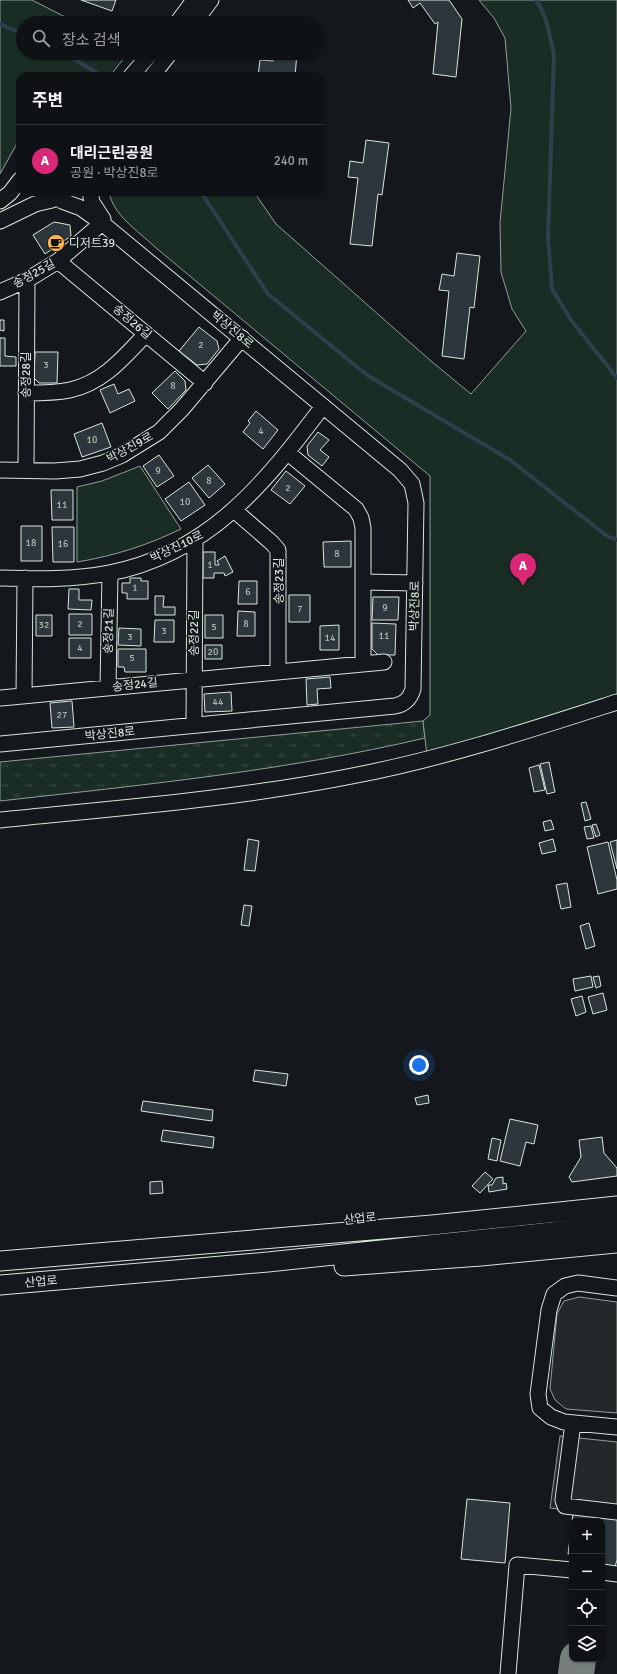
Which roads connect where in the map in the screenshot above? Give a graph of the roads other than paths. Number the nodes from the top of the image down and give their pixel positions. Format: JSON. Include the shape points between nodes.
{"nodes":[{"id":1,"x":194,"y":0,"type":"edge"},
{"id":2,"x":211,"y":0,"type":"edge"},
{"id":3,"x":182,"y":16,"type":"edge"},
{"id":4,"x":199,"y":16,"type":"edge"},
{"id":5,"x":145,"y":60,"type":"edge"},
{"id":6,"x":165,"y":60,"type":"edge"},
{"id":7,"x":135,"y":72,"type":"edge"},
{"id":8,"x":155,"y":72,"type":"edge"},
{"id":9,"x":16,"y":185,"type":"edge"},
{"id":10,"x":47,"y":196,"type":"edge"},
{"id":11,"x":77,"y":196,"type":"edge"},
{"id":12,"x":91,"y":196,"type":"edge"},
{"id":13,"x":0,"y":201,"type":"edge"},
{"id":14,"x":57,"y":201,"type":"junction"},
{"id":15,"x":0,"y":221,"type":"edge"},
{"id":16,"x":102,"y":222,"type":"junction"},
{"id":17,"x":119,"y":236,"type":"junction"},
{"id":18,"x":58,"y":261,"type":"junction"},
{"id":19,"x":27,"y":280,"type":"junction"},
{"id":20,"x":0,"y":292,"type":"edge"},
{"id":21,"x":146,"y":334,"type":"junction"},
{"id":22,"x":242,"y":338,"type":"junction"},
{"id":23,"x":205,"y":383,"type":"junction"},
{"id":24,"x":26,"y":393,"type":"junction"},
{"id":25,"x":323,"y":406,"type":"junction"},
{"id":26,"x":288,"y":453,"type":"junction"},
{"id":27,"x":0,"y":470,"type":"edge"},
{"id":28,"x":26,"y":470,"type":"junction"},
{"id":29,"x":234,"y":510,"type":"junction"},
{"id":30,"x":194,"y":541,"type":"junction"},
{"id":31,"x":110,"y":573,"type":"junction"},
{"id":32,"x":0,"y":578,"type":"edge"},
{"id":33,"x":25,"y":578,"type":"junction"},
{"id":34,"x":363,"y":582,"type":"junction"},
{"id":35,"x":415,"y":583,"type":"junction"},
{"id":36,"x":384,"y":662,"type":"dead end"},
{"id":37,"x":363,"y":663,"type":"junction"},
{"id":38,"x":278,"y":671,"type":"junction"},
{"id":39,"x":194,"y":679,"type":"junction"},
{"id":40,"x":108,"y":688,"type":"junction"},
{"id":41,"x":24,"y":696,"type":"junction"},
{"id":42,"x":1,"y":698,"type":"edge"},
{"id":43,"x":617,"y":702,"type":"edge"},
{"id":44,"x":194,"y":725,"type":"junction"},
{"id":45,"x":0,"y":744,"type":"edge"},
{"id":46,"x":0,"y":820,"type":"edge"},
{"id":47,"x":617,"y":1194,"type":"edge"},
{"id":48,"x":617,"y":1206,"type":"edge"},
{"id":49,"x":617,"y":1225,"type":"edge"},
{"id":50,"x":617,"y":1243,"type":"edge"},
{"id":51,"x":105,"y":1252,"type":"junction"},
{"id":52,"x":0,"y":1261,"type":"edge"},
{"id":53,"x":107,"y":1276,"type":"junction"},
{"id":54,"x":0,"y":1285,"type":"edge"},
{"id":55,"x":617,"y":1288,"type":"edge"},
{"id":56,"x":573,"y":1423,"type":"junction"},
{"id":57,"x":617,"y":1427,"type":"edge"},
{"id":58,"x":617,"y":1512,"type":"edge"},
{"id":59,"x":569,"y":1570,"type":"edge"},
{"id":60,"x":605,"y":1572,"type":"edge"},
{"id":61,"x":617,"y":1574,"type":"edge"},
{"id":62,"x":508,"y":1674,"type":"edge"}],
"edges":[{"from":1,"to":3,"type":"street"},
{"from":2,"to":4,"type":"street"},
{"from":5,"to":7,"type":"street"},
{"from":6,"to":8,"type":"street"},
{"from":9,"to":13,"type":"street"},
{"from":10,"to":14,"type":"street","name":"박상진8로"},
{"from":11,"to":14,"type":"street","via":[[71,200]]},
{"from":12,"to":17,"type":"street","name":"박상진8로","via":[[96,211]]},
{"from":14,"to":15,"type":"street","via":[[35,204]]},
{"from":14,"to":16,"type":"street","name":"박상진8로","via":[[81,208]]},
{"from":16,"to":17,"type":"street","name":"박상진8로"},
{"from":16,"to":18,"type":"street","name":"송정25길"},
{"from":17,"to":22,"type":"street","name":"박상진8로"},
{"from":18,"to":19,"type":"street","name":"송정25길"},
{"from":18,"to":21,"type":"street","name":"송정26길"},
{"from":19,"to":20,"type":"street","name":"송정25길"},
{"from":19,"to":24,"type":"street","name":"송정28길"},
{"from":21,"to":23,"type":"street","name":"송정26길"},
{"from":21,"to":24,"type":"street","via":[[112,368],[87,384],[56,392]]},
{"from":22,"to":23,"type":"street","name":"박상진9로"},
{"from":22,"to":25,"type":"street","name":"박상진8로"},
{"from":23,"to":28,"type":"street","name":"박상진9로","via":[[159,432],[122,455],[80,469]]},
{"from":24,"to":28,"type":"street","name":"송정28길"},
{"from":25,"to":26,"type":"street","name":"박상진10로"},
{"from":25,"to":35,"type":"street","name":"박상진8로","via":[[400,470],[412,484],[416,503]]},
{"from":26,"to":29,"type":"street","name":"박상진10로"},
{"from":26,"to":34,"type":"street","via":[[356,510],[361,518]]},
{"from":27,"to":28,"type":"street","name":"박상진9로"},
{"from":29,"to":30,"type":"street","name":"박상진10로"},
{"from":29,"to":38,"type":"street","name":"송정23길","via":[[278,550]]},
{"from":30,"to":31,"type":"street","name":"박상진10로","via":[[151,561]]},
{"from":30,"to":39,"type":"street","name":"송정22길"},
{"from":31,"to":33,"type":"street","name":"박상진10로"},
{"from":31,"to":40,"type":"street","name":"송정21길"},
{"from":32,"to":33,"type":"street","name":"박상진10로"},
{"from":33,"to":41,"type":"street"},
{"from":34,"to":35,"type":"street"},
{"from":34,"to":37,"type":"street"},
{"from":35,"to":44,"type":"street","name":"박상진8로","via":[[413,689],[411,696],[402,704]]},
{"from":36,"to":37,"type":"street","name":"송정24길"},
{"from":37,"to":38,"type":"street","name":"송정24길"},
{"from":38,"to":39,"type":"street","name":"송정24길"},
{"from":39,"to":40,"type":"street","name":"송정24길"},
{"from":39,"to":44,"type":"street","name":"송정22길"},
{"from":40,"to":41,"type":"street","name":"송정24길"},
{"from":41,"to":42,"type":"street","name":"송정24길"},
{"from":43,"to":46,"type":"street","via":[[491,741],[353,776],[213,798]]},
{"from":44,"to":45,"type":"street","name":"박상진8로"},
{"from":47,"to":51,"type":"main road","name":"산업로","via":[[372,1217]]},
{"from":48,"to":51,"type":"main road","name":"산업로","via":[[432,1225]]},
{"from":49,"to":53,"type":"main road","name":"산업로","via":[[268,1262]]},
{"from":50,"to":53,"type":"main road","name":"산업로","via":[[374,1265]]},
{"from":51,"to":52,"type":"main road","name":"산업로"},
{"from":53,"to":54,"type":"main road","name":"산업로"},
{"from":55,"to":56,"type":"street","via":[[578,1283],[565,1286],[554,1294],[549,1310],[538,1394],[540,1408],[551,1418]]},
{"from":56,"to":57,"type":"street"},
{"from":56,"to":58,"type":"street","via":[[563,1500],[565,1506]]},
{"from":59,"to":62,"type":"street","via":[[517,1565]]},
{"from":60,"to":61,"type":"street"}]}
